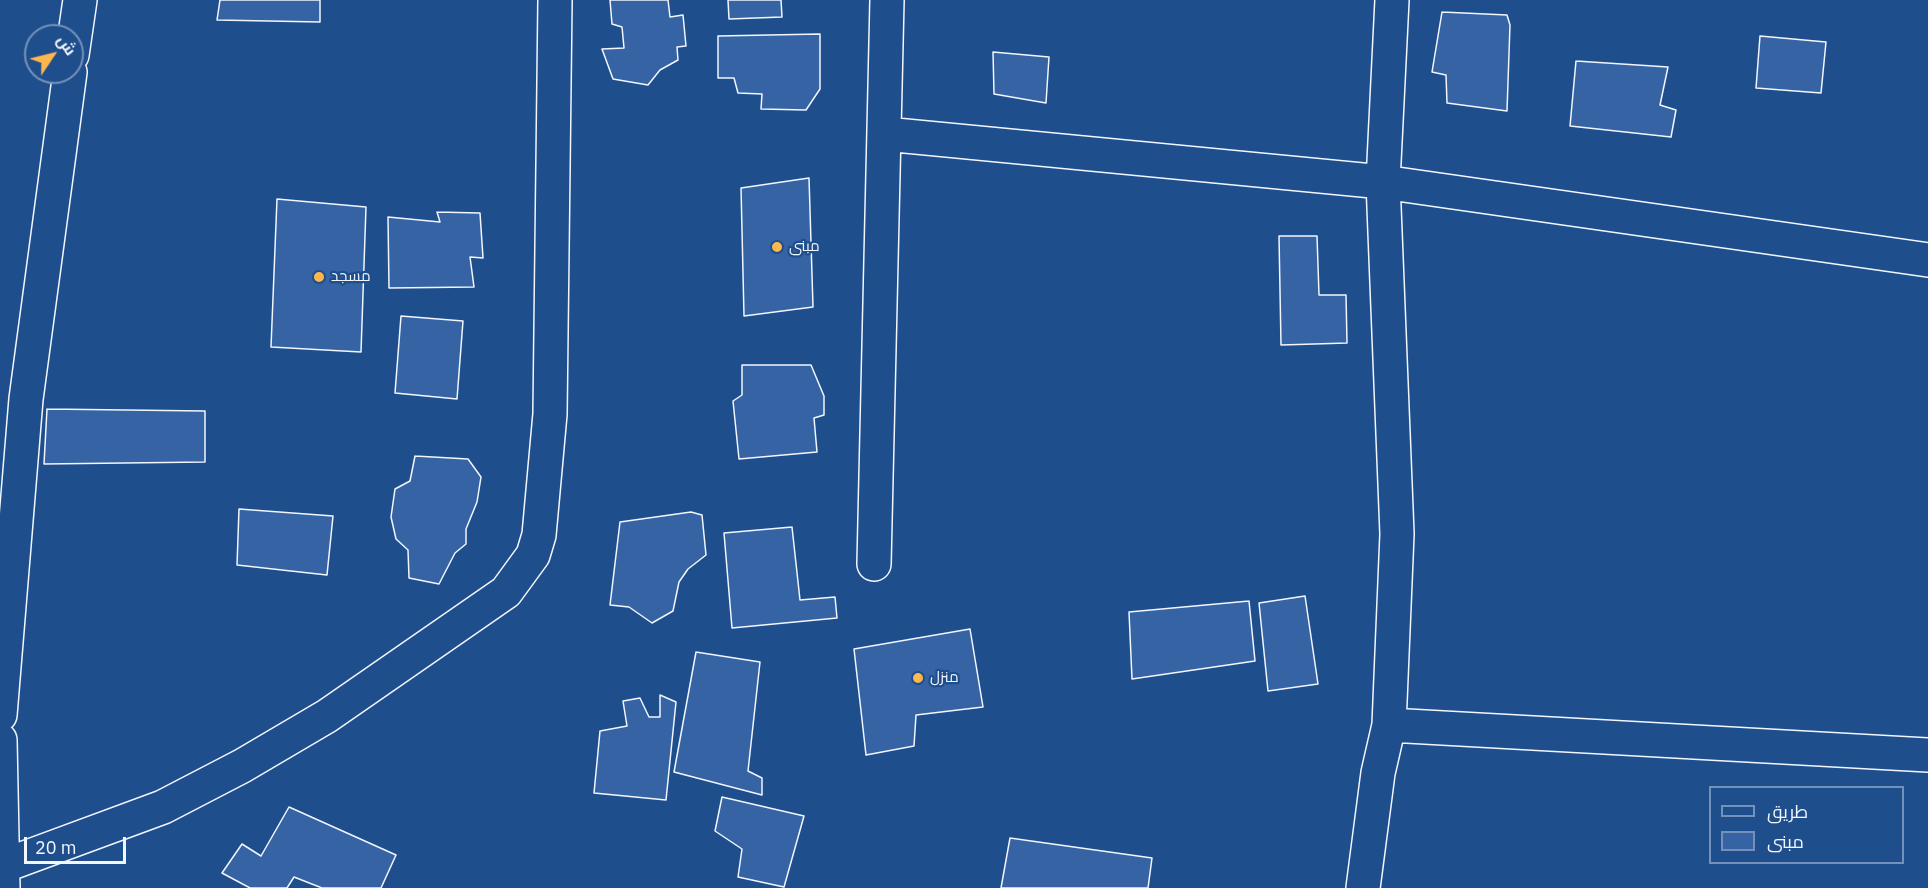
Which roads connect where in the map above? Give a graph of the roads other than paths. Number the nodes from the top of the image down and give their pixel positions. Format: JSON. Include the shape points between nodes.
{"nodes":[{"id":1,"x":80,"y":0,"type":"edge"},
{"id":2,"x":555,"y":0,"type":"edge"},
{"id":3,"x":886,"y":0,"type":"edge"},
{"id":4,"x":1392,"y":0,"type":"edge"},
{"id":5,"x":77,"y":24,"type":"edge"},
{"id":6,"x":68,"y":84,"type":"edge"},
{"id":7,"x":885,"y":134,"type":"junction"},
{"id":8,"x":1383,"y":182,"type":"junction"},
{"id":9,"x":1928,"y":260,"type":"edge"},
{"id":10,"x":874,"y":564,"type":"dead end"},
{"id":11,"x":0,"y":715,"type":"edge"},
{"id":12,"x":1389,"y":725,"type":"junction"},
{"id":13,"x":0,"y":740,"type":"edge"},
{"id":14,"x":1928,"y":755,"type":"edge"},
{"id":15,"x":3,"y":877,"type":"edge"},
{"id":16,"x":1363,"y":888,"type":"edge"}],
"edges":[{"from":1,"to":5,"type":"street"},
{"from":2,"to":15,"type":"street","via":[[550,414],[539,535],[533,555],[506,592],[327,716],[163,807]]},
{"from":3,"to":7,"type":"street"},
{"from":4,"to":8,"type":"street"},
{"from":6,"to":11,"type":"street","via":[[26,399]]},
{"from":7,"to":8,"type":"street"},
{"from":7,"to":10,"type":"street"},
{"from":8,"to":9,"type":"street"},
{"from":8,"to":12,"type":"street","via":[[1397,534]]},
{"from":12,"to":14,"type":"street"},
{"from":12,"to":16,"type":"street","via":[[1378,772]]},
{"from":13,"to":15,"type":"street"}]}
